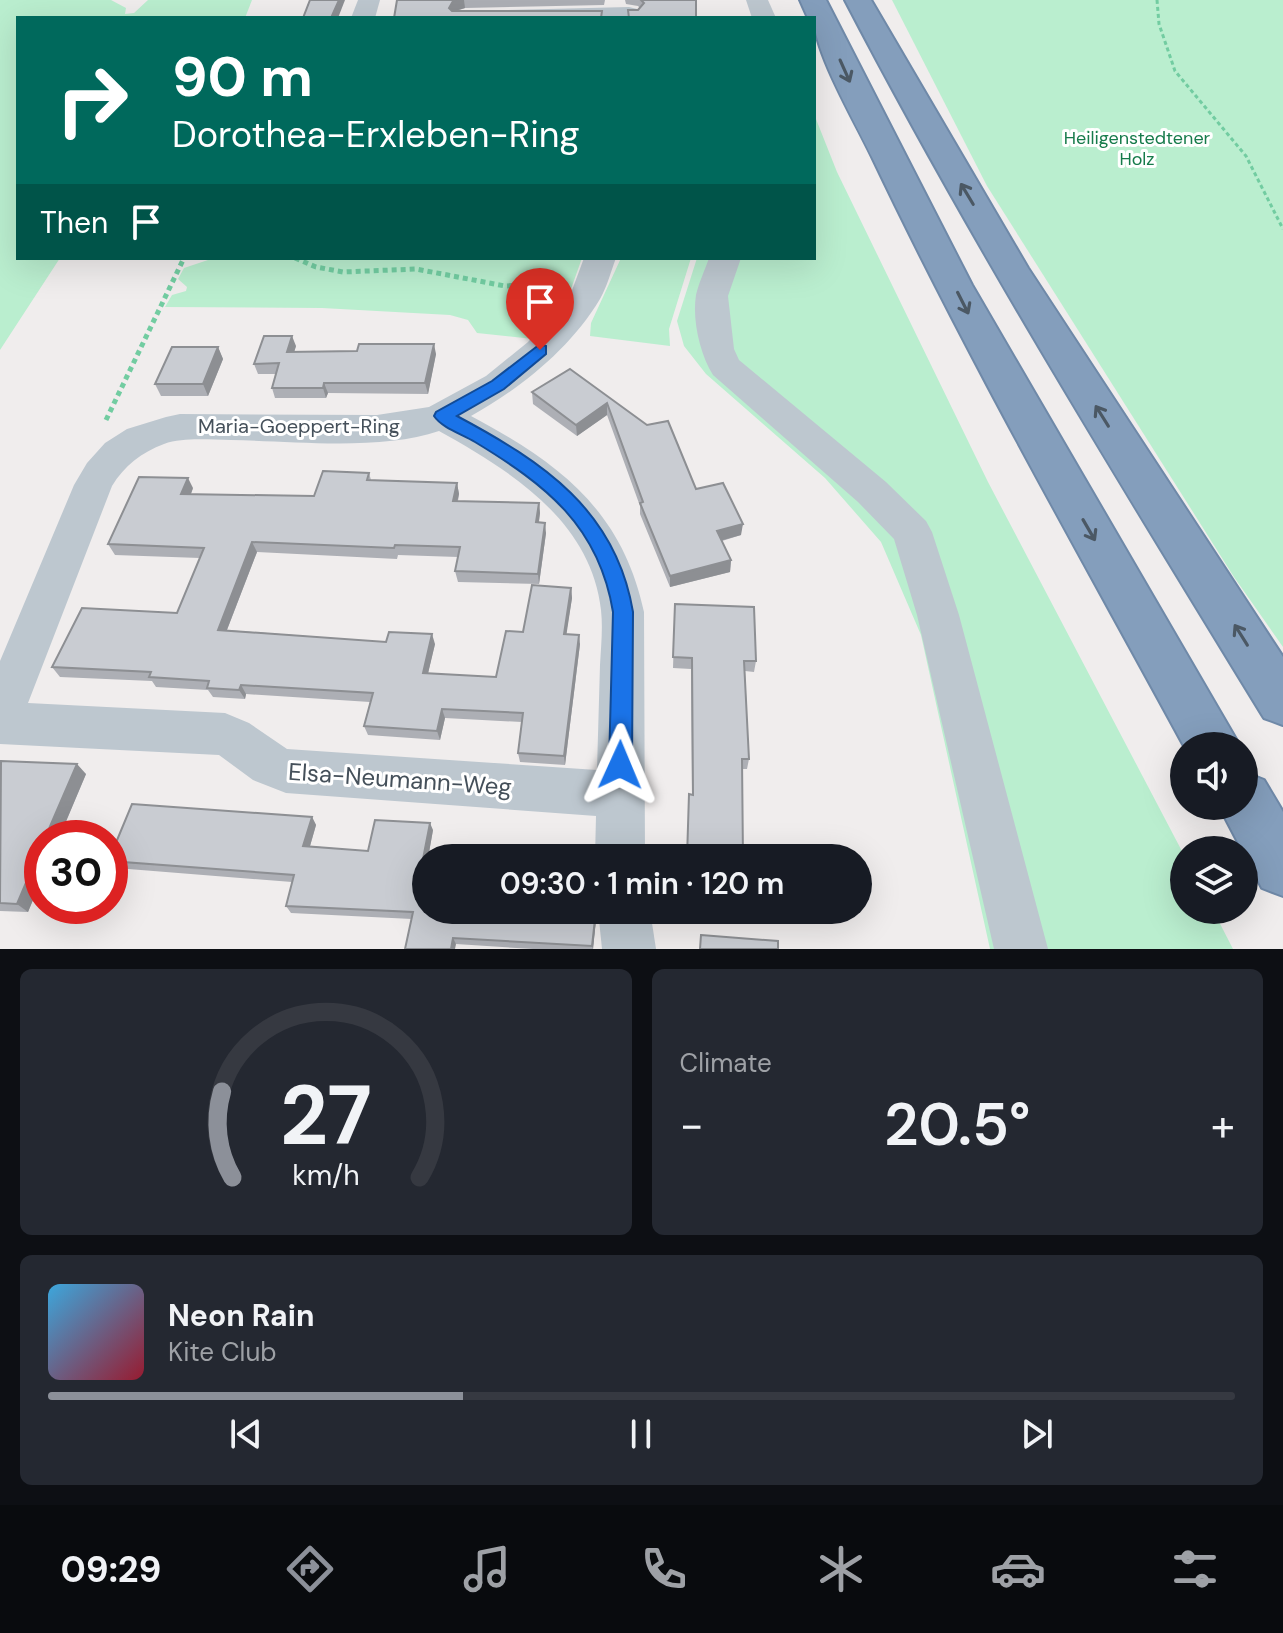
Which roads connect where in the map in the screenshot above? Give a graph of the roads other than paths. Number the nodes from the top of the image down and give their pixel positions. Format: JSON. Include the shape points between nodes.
{"nodes":[{"id":1,"x":813,"y":0,"type":"edge"},
{"id":2,"x":858,"y":0,"type":"edge"},
{"id":3,"x":627,"y":11,"type":"edge"},
{"id":4,"x":511,"y":16,"type":"edge"},
{"id":5,"x":724,"y":260,"type":"edge"},
{"id":6,"x":596,"y":272,"type":"edge"},
{"id":7,"x":442,"y":416,"type":"junction"},
{"id":8,"x":1283,"y":701,"type":"edge"},
{"id":9,"x":0,"y":716,"type":"edge"},
{"id":10,"x":0,"y":723,"type":"edge"},
{"id":11,"x":1205,"y":732,"type":"edge"},
{"id":12,"x":620,"y":795,"type":"junction"},
{"id":13,"x":1256,"y":820,"type":"edge"},
{"id":14,"x":620,"y":844,"type":"edge"},
{"id":15,"x":1283,"y":867,"type":"edge"},
{"id":16,"x":626,"y":924,"type":"edge"},
{"id":17,"x":629,"y":949,"type":"edge"},
{"id":18,"x":1021,"y":949,"type":"edge"}],
"edges":[{"from":1,"to":11,"type":"highway","one_way":true,"via":[[862,108],[1007,388]]},
{"from":8,"to":2,"type":"highway","one_way":true,"via":[[1078,378],[913,104]]},
{"from":3,"to":4,"type":"street"},
{"from":5,"to":18,"type":"street","via":[[712,296],[717,349],[725,367],[912,532],[938,615]]},
{"from":6,"to":7,"type":"street","name":"Maria-Goeppert-Ring","via":[[570,318],[526,364]]},
{"from":7,"to":9,"type":"street","name":"Maria-Goeppert-Ring","via":[[377,428],[180,427],[118,452],[93,485]]},
{"from":7,"to":12,"type":"street","via":[[559,491],[583,515],[607,556],[623,612]]},
{"from":10,"to":12,"type":"street","name":"Elsa-Neumann-Weg","via":[[225,734],[286,771]]},
{"from":12,"to":14,"type":"street"},
{"from":13,"to":15,"type":"highway"},
{"from":16,"to":17,"type":"street"}]}
